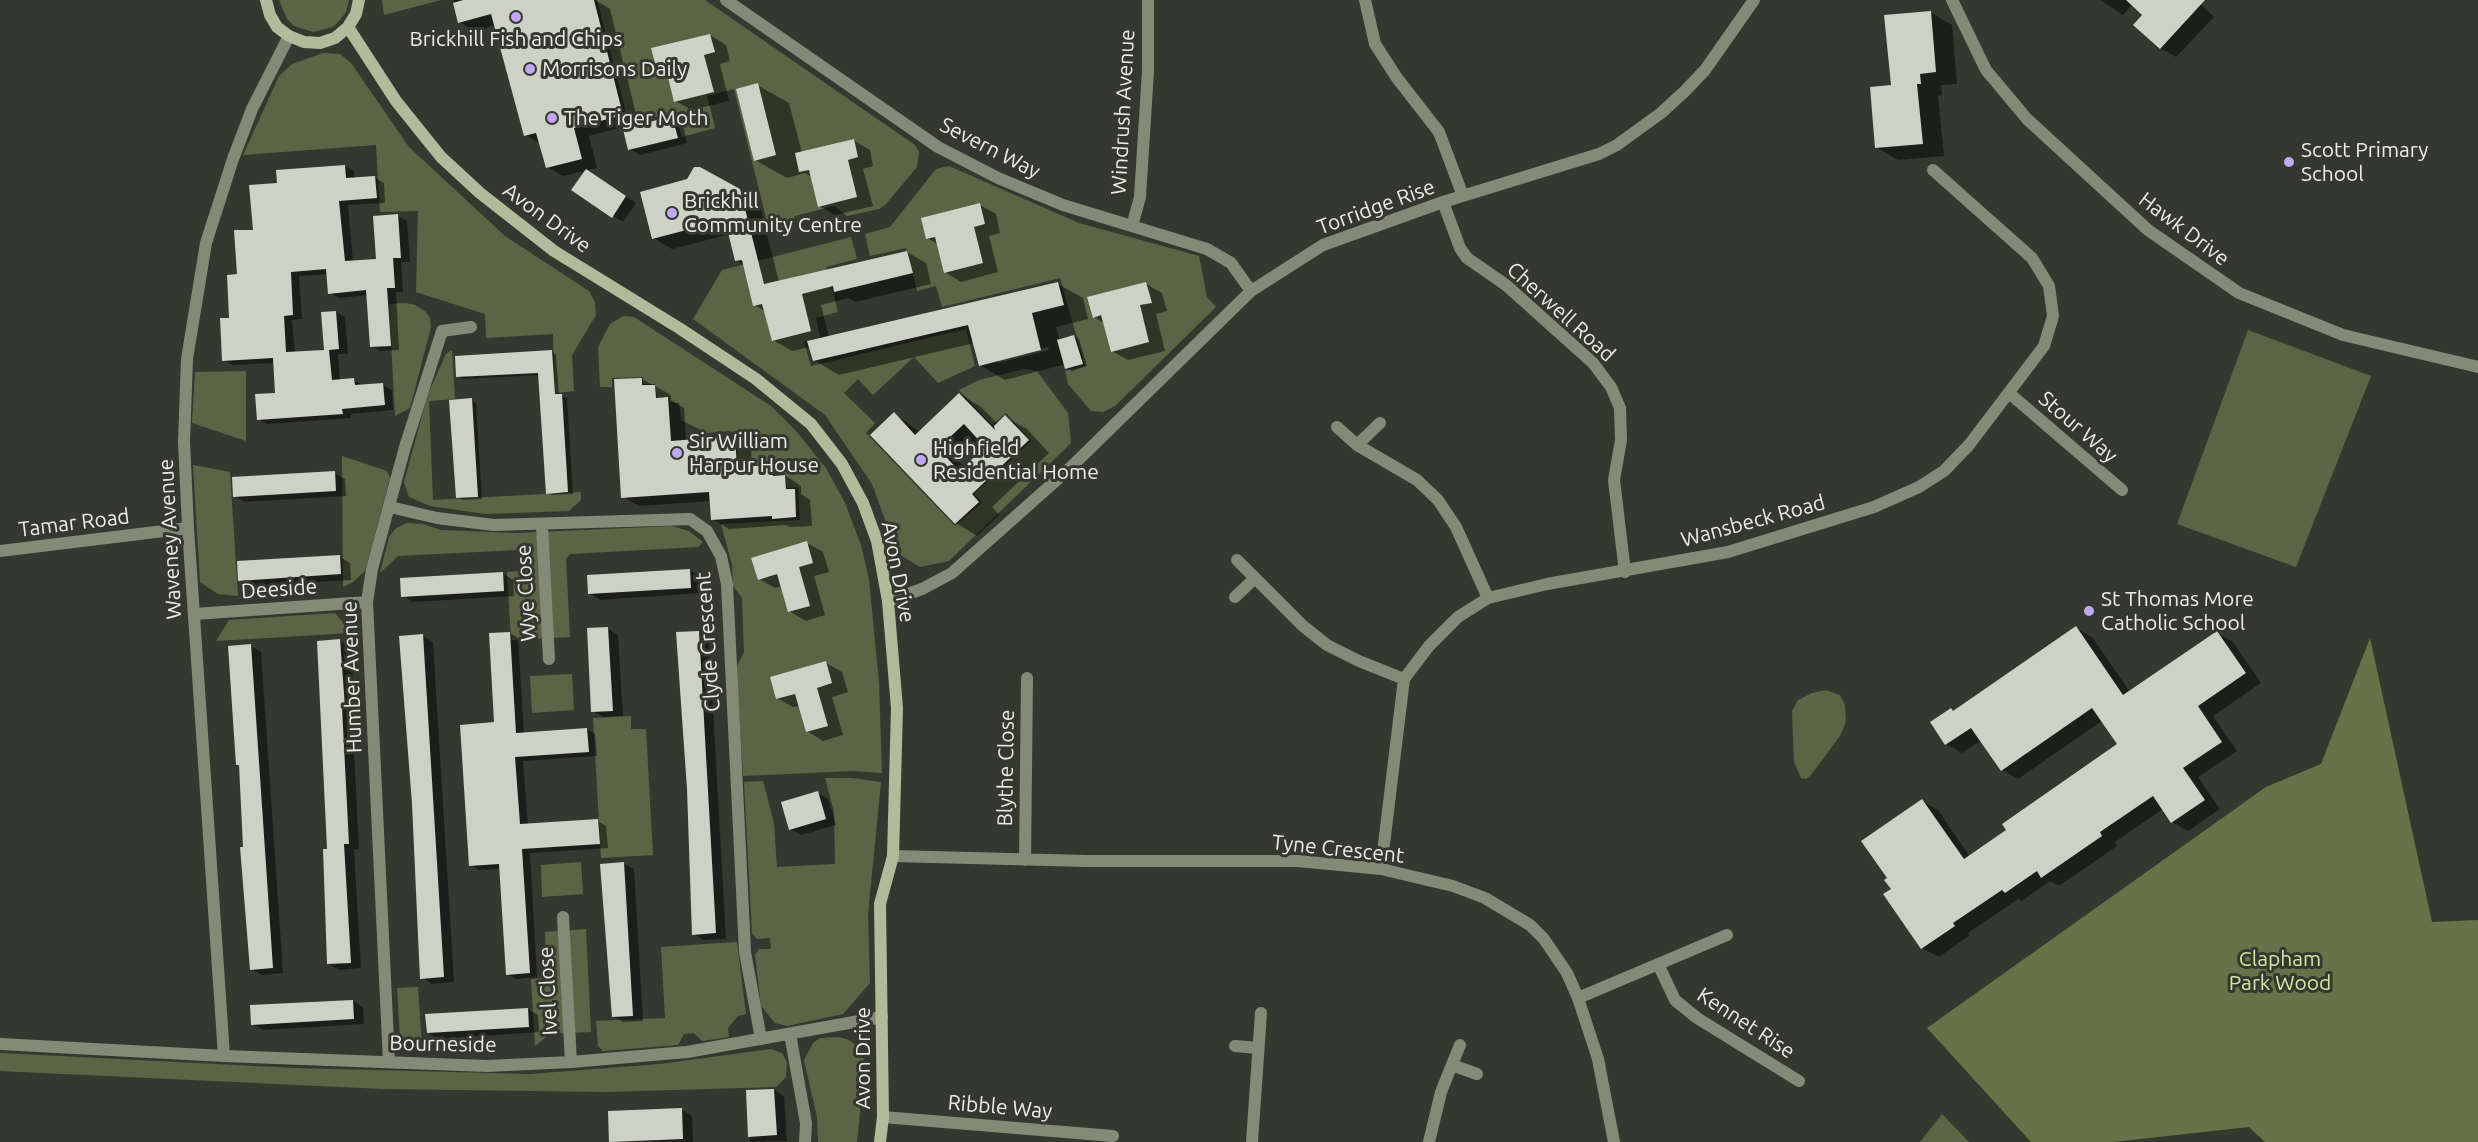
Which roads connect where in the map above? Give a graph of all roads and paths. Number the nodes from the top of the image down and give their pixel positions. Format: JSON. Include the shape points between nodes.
{"nodes":[{"id":1,"x":266,"y":0,"type":"edge"},
{"id":2,"x":359,"y":0,"type":"edge"},
{"id":3,"x":726,"y":0,"type":"edge"},
{"id":4,"x":1148,"y":0,"type":"edge"},
{"id":5,"x":1365,"y":0,"type":"edge"},
{"id":6,"x":1754,"y":0,"type":"edge"},
{"id":7,"x":1952,"y":0,"type":"edge"},
{"id":8,"x":348,"y":27,"type":"junction"},
{"id":9,"x":288,"y":36,"type":"junction"},
{"id":10,"x":1933,"y":170,"type":"dead end"},
{"id":11,"x":1463,"y":196,"type":"junction"},
{"id":12,"x":1443,"y":202,"type":"junction"},
{"id":13,"x":1132,"y":226,"type":"junction"},
{"id":14,"x":1251,"y":291,"type":"junction"},
{"id":15,"x":471,"y":327,"type":"dead end"},
{"id":16,"x":2478,"y":367,"type":"edge"},
{"id":17,"x":2009,"y":393,"type":"junction"},
{"id":18,"x":1380,"y":423,"type":"dead end"},
{"id":19,"x":1337,"y":428,"type":"dead end"},
{"id":20,"x":1357,"y":445,"type":"junction"},
{"id":21,"x":2122,"y":490,"type":"dead end"},
{"id":22,"x":390,"y":507,"type":"junction"},
{"id":23,"x":542,"y":525,"type":"junction"},
{"id":24,"x":188,"y":528,"type":"junction"},
{"id":25,"x":0,"y":552,"type":"edge"},
{"id":26,"x":1237,"y":560,"type":"dead end"},
{"id":27,"x":1625,"y":572,"type":"junction"},
{"id":28,"x":1255,"y":578,"type":"junction"},
{"id":29,"x":1235,"y":597,"type":"dead end"},
{"id":30,"x":1488,"y":598,"type":"junction"},
{"id":31,"x":888,"y":601,"type":"junction"},
{"id":32,"x":367,"y":602,"type":"junction"},
{"id":33,"x":194,"y":614,"type":"junction"},
{"id":34,"x":549,"y":659,"type":"dead end"},
{"id":35,"x":1027,"y":678,"type":"dead end"},
{"id":36,"x":1404,"y":680,"type":"junction"},
{"id":37,"x":893,"y":856,"type":"junction"},
{"id":38,"x":1025,"y":860,"type":"junction"},
{"id":39,"x":1381,"y":869,"type":"junction"},
{"id":40,"x":563,"y":917,"type":"dead end"},
{"id":41,"x":1727,"y":935,"type":"dead end"},
{"id":42,"x":1658,"y":964,"type":"junction"},
{"id":43,"x":1578,"y":998,"type":"junction"},
{"id":44,"x":1261,"y":1013,"type":"dead end"},
{"id":45,"x":882,"y":1017,"type":"junction"},
{"id":46,"x":790,"y":1034,"type":"junction"},
{"id":47,"x":761,"y":1039,"type":"junction"},
{"id":48,"x":0,"y":1044,"type":"edge"},
{"id":49,"x":1460,"y":1045,"type":"dead end"},
{"id":50,"x":1235,"y":1046,"type":"dead end"},
{"id":51,"x":1258,"y":1048,"type":"junction"},
{"id":52,"x":224,"y":1056,"type":"junction"},
{"id":53,"x":389,"y":1062,"type":"junction"},
{"id":54,"x":571,"y":1062,"type":"junction"},
{"id":55,"x":1452,"y":1065,"type":"junction"},
{"id":56,"x":1477,"y":1074,"type":"dead end"},
{"id":57,"x":1800,"y":1081,"type":"dead end"},
{"id":58,"x":883,"y":1117,"type":"junction"},
{"id":59,"x":1113,"y":1136,"type":"dead end"},
{"id":60,"x":805,"y":1142,"type":"edge"},
{"id":61,"x":880,"y":1142,"type":"edge"},
{"id":62,"x":1252,"y":1142,"type":"edge"},
{"id":63,"x":1429,"y":1142,"type":"edge"},
{"id":64,"x":1614,"y":1142,"type":"edge"}],
"edges":[{"from":1,"to":9,"type":"street","via":[[270,15]]},
{"from":2,"to":8,"type":"street"},
{"from":3,"to":13,"type":"street","name":"Severn Way","via":[[938,147],[1063,205]]},
{"from":4,"to":13,"type":"street","name":"Windrush Avenue","via":[[1140,197]]},
{"from":5,"to":11,"type":"street","via":[[1376,44],[1439,132]]},
{"from":6,"to":11,"type":"street","name":"Torridge Rise","via":[[1705,70],[1661,113],[1617,145]]},
{"from":7,"to":16,"type":"street","name":"Hawk Drive","via":[[1986,70],[2027,119],[2148,230],[2240,294],[2343,335]]},
{"from":8,"to":9,"type":"street","via":[[335,38],[320,43]]},
{"from":8,"to":31,"type":"street","name":"Avon Drive","via":[[385,87],[441,157],[487,199],[554,252],[756,379],[811,424],[842,464],[863,503],[877,541]]},
{"from":9,"to":24,"type":"street","name":"Waveney Avenue","via":[[252,109],[206,243],[188,358],[184,442]]},
{"from":10,"to":17,"type":"street","name":"Wansbeck Road","via":[[2032,258],[2049,286],[2053,316],[2044,346]]},
{"from":11,"to":12,"type":"street","name":"Torridge Rise"},
{"from":12,"to":14,"type":"street","name":"Torridge Rise","via":[[1323,245]]},
{"from":12,"to":27,"type":"street","name":"Cherwell Road","via":[[1467,258],[1506,285],[1593,363],[1611,387],[1620,408],[1621,440],[1614,480]]},
{"from":13,"to":14,"type":"street","name":"Severn Way","via":[[1207,249],[1231,263]]},
{"from":14,"to":31,"type":"street","name":"Torridge Rise","via":[[1069,469],[952,573]]},
{"from":15,"to":22,"type":"street","name":"Humber Avenue","via":[[442,331]]},
{"from":17,"to":21,"type":"street","name":"Stour Way"},
{"from":17,"to":27,"type":"street","name":"Wansbeck Road","via":[[1969,445],[1944,471],[1919,487],[1874,507],[1728,552]]},
{"from":18,"to":20,"type":"street"},
{"from":19,"to":20,"type":"street"},
{"from":20,"to":30,"type":"street","via":[[1417,480],[1438,500],[1456,527]]},
{"from":22,"to":23,"type":"street","name":"Clyde Crescent","via":[[436,519]]},
{"from":22,"to":32,"type":"street","name":"Humber Avenue"},
{"from":23,"to":34,"type":"street","name":"Wye Close"},
{"from":23,"to":47,"type":"street","name":"Clyde Crescent","via":[[690,519],[707,531],[721,556],[728,584],[745,952]]},
{"from":24,"to":25,"type":"street","name":"Tamar Road"},
{"from":24,"to":33,"type":"street","name":"Waveney Avenue"},
{"from":26,"to":28,"type":"street"},
{"from":27,"to":30,"type":"street","name":"Wansbeck Road"},
{"from":28,"to":29,"type":"street"},
{"from":28,"to":36,"type":"street","via":[[1327,645]]},
{"from":30,"to":36,"type":"street","name":"Wansbeck Road","via":[[1458,617],[1429,646]]},
{"from":31,"to":37,"type":"street","name":"Avon Drive","via":[[897,708]]},
{"from":32,"to":33,"type":"street","name":"Deeside"},
{"from":32,"to":53,"type":"street","name":"Humber Avenue"},
{"from":33,"to":52,"type":"street","name":"Waveney Avenue"},
{"from":35,"to":38,"type":"street","name":"Blythe Close"},
{"from":36,"to":39,"type":"street","name":"Wansbeck Road"},
{"from":37,"to":38,"type":"street","name":"Tyne Crescent"},
{"from":37,"to":45,"type":"street","name":"Avon Drive","via":[[880,904]]},
{"from":38,"to":39,"type":"street","name":"Tyne Crescent","via":[[1298,861]]},
{"from":39,"to":43,"type":"street","name":"Tyne Crescent","via":[[1453,886],[1485,898],[1530,924],[1545,939]]},
{"from":40,"to":54,"type":"street","name":"Ivel Close"},
{"from":41,"to":42,"type":"street"},
{"from":42,"to":43,"type":"street"},
{"from":42,"to":57,"type":"street","name":"Kennet Rise","via":[[1675,1000],[1697,1018]]},
{"from":43,"to":64,"type":"street","name":"Tyne Crescent","via":[[1598,1059]]},
{"from":44,"to":51,"type":"street"},
{"from":45,"to":46,"type":"street","name":"Bourneside"},
{"from":45,"to":58,"type":"street","name":"Avon Drive"},
{"from":46,"to":47,"type":"street","name":"Bourneside"},
{"from":46,"to":60,"type":"street","via":[[806,1123]]},
{"from":47,"to":54,"type":"street","name":"Bourneside","via":[[687,1052]]},
{"from":48,"to":52,"type":"street","name":"Bourneside"},
{"from":49,"to":55,"type":"street"},
{"from":50,"to":51,"type":"street"},
{"from":51,"to":62,"type":"street"},
{"from":52,"to":53,"type":"street","name":"Bourneside"},
{"from":53,"to":54,"type":"street","name":"Bourneside","via":[[487,1066]]},
{"from":55,"to":56,"type":"street"},
{"from":55,"to":63,"type":"street","via":[[1440,1092]]},
{"from":58,"to":59,"type":"street","name":"Ribble Way"},
{"from":58,"to":61,"type":"street","name":"Avon Drive"}]}
